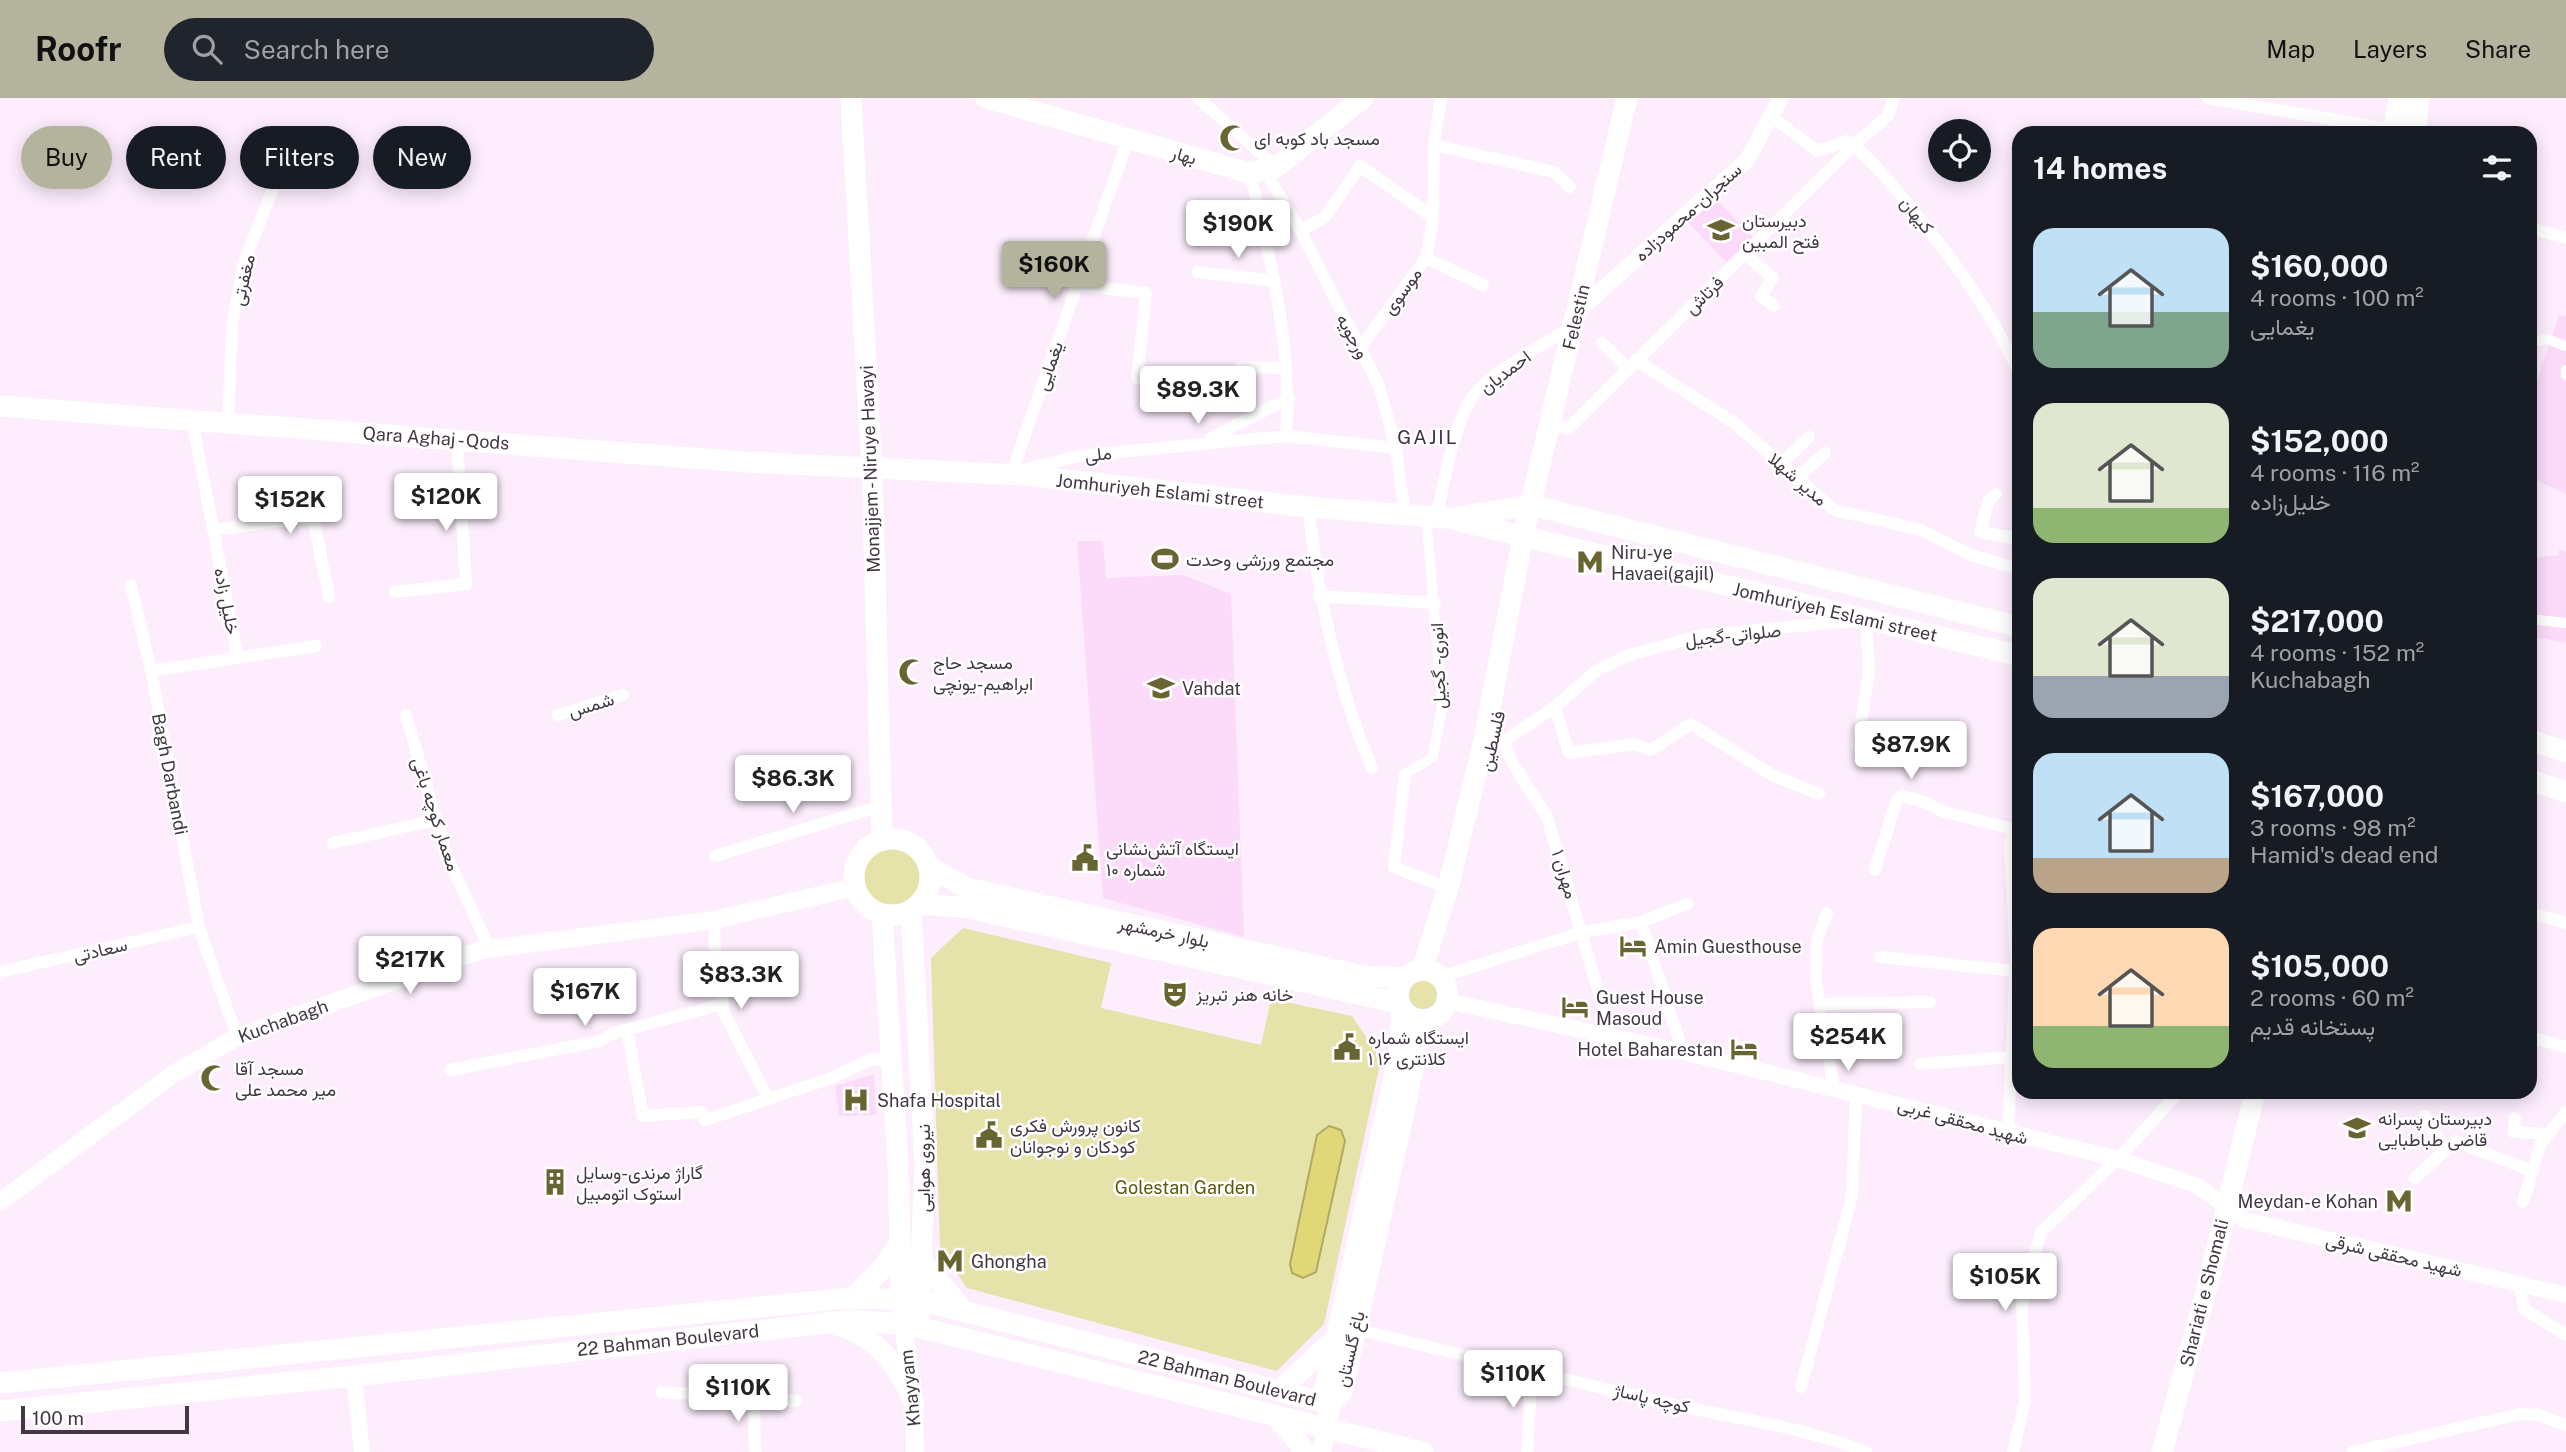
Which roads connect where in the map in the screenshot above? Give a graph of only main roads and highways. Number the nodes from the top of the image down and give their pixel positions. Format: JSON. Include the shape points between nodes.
{"nodes":[{"id":1,"x":850,"y":98,"type":"edge"},
{"id":2,"x":986,"y":98,"type":"edge"},
{"id":3,"x":1363,"y":98,"type":"edge"},
{"id":4,"x":1627,"y":98,"type":"edge"},
{"id":5,"x":2399,"y":98,"type":"edge"},
{"id":6,"x":2419,"y":98,"type":"edge"},
{"id":7,"x":2400,"y":126,"type":"edge"},
{"id":8,"x":2403,"y":126,"type":"edge"},
{"id":9,"x":0,"y":406,"type":"edge"},
{"id":10,"x":872,"y":470,"type":"junction"},
{"id":11,"x":1536,"y":506,"type":"junction"},
{"id":12,"x":1429,"y":517,"type":"junction"},
{"id":13,"x":1528,"y":538,"type":"junction"},
{"id":14,"x":2012,"y":625,"type":"edge"},
{"id":15,"x":2012,"y":654,"type":"edge"},
{"id":16,"x":1494,"y":741,"type":"junction"},
{"id":17,"x":2537,"y":742,"type":"edge"},
{"id":18,"x":2566,"y":752,"type":"edge"},
{"id":19,"x":2537,"y":786,"type":"edge"},
{"id":20,"x":2566,"y":792,"type":"edge"},
{"id":21,"x":882,"y":840,"type":"junction"},
{"id":22,"x":929,"y":867,"type":"junction"},
{"id":23,"x":855,"y":887,"type":"junction"},
{"id":24,"x":915,"y":907,"type":"junction"},
{"id":25,"x":882,"y":914,"type":"junction"},
{"id":26,"x":1212,"y":952,"type":"junction"},
{"id":27,"x":1425,"y":975,"type":"junction"},
{"id":28,"x":1400,"y":1006,"type":"junction"},
{"id":29,"x":1424,"y":1020,"type":"junction"},
{"id":30,"x":2253,"y":1099,"type":"edge"},
{"id":31,"x":0,"y":1202,"type":"edge"},
{"id":32,"x":900,"y":1244,"type":"junction"},
{"id":33,"x":922,"y":1262,"type":"junction"},
{"id":34,"x":853,"y":1298,"type":"junction"},
{"id":35,"x":911,"y":1300,"type":"junction"},
{"id":36,"x":965,"y":1312,"type":"junction"},
{"id":37,"x":827,"y":1322,"type":"junction"},
{"id":38,"x":911,"y":1325,"type":"junction"},
{"id":39,"x":1346,"y":1332,"type":"junction"},
{"id":40,"x":0,"y":1383,"type":"edge"},
{"id":41,"x":1280,"y":1391,"type":"junction"},
{"id":42,"x":914,"y":1403,"type":"junction"},
{"id":43,"x":1331,"y":1404,"type":"junction"},
{"id":44,"x":0,"y":1411,"type":"edge"},
{"id":45,"x":1277,"y":1417,"type":"junction"},
{"id":46,"x":1326,"y":1429,"type":"junction"},
{"id":47,"x":1381,"y":1442,"type":"junction"},
{"id":48,"x":915,"y":1452,"type":"edge"},
{"id":49,"x":1306,"y":1452,"type":"edge"},
{"id":50,"x":1322,"y":1452,"type":"edge"},
{"id":51,"x":1358,"y":1452,"type":"edge"},
{"id":52,"x":1423,"y":1452,"type":"edge"},
{"id":53,"x":2162,"y":1452,"type":"edge"}],
"edges":[{"from":1,"to":10,"type":"main road","name":"Monajjem - Niruye Havayi"},
{"from":2,"to":3,"type":"main road","name":"بهار","via":[[1128,139],[1264,170]]},
{"from":4,"to":11,"type":"main road","name":"Felestin","via":[[1550,423]]},
{"from":5,"to":7,"type":"main road"},
{"from":6,"to":8,"type":"main road"},
{"from":9,"to":10,"type":"main road","name":"Qara Aghaj - Qods"},
{"from":10,"to":12,"type":"main road","name":"Jomhuriyeh Eslami street","via":[[1011,475]]},
{"from":10,"to":21,"type":"main road","name":"Monajjem - Niruye Havayi"},
{"from":11,"to":12,"type":"main road","name":"Jomhuriyeh Eslami street"},
{"from":11,"to":13,"type":"main road","name":"Felestin"},
{"from":11,"to":14,"type":"main road","name":"Jomhuriyeh Eslami street"},
{"from":12,"to":13,"type":"main road","name":"Jomhuriyeh Eslami street"},
{"from":13,"to":15,"type":"main road","name":"Jomhuriyeh Eslami street"},
{"from":13,"to":16,"type":"main road","name":"فلسطین"},
{"from":16,"to":27,"type":"main road","name":"فلسطین"},
{"from":16,"to":27,"type":"main road","name":"فلسطین"},
{"from":17,"to":18,"type":"main road"},
{"from":19,"to":20,"type":"main road"},
{"from":21,"to":22,"type":"main road","via":[[911,844]]},
{"from":21,"to":23,"type":"main road","via":[[859,858]]},
{"from":22,"to":24,"type":"main road","via":[[929,887]]},
{"from":22,"to":26,"type":"main road","name":"بلوار خرمشهر","via":[[968,888]]},
{"from":23,"to":25,"type":"main road","via":[[865,904]]},
{"from":23,"to":31,"type":"main road","name":"Kuchabagh","via":[[714,920],[490,949],[237,1037],[163,1081]]},
{"from":24,"to":25,"type":"main road","via":[[902,914]]},
{"from":24,"to":26,"type":"main road","name":"بلوار خرمشهر","via":[[963,907]]},
{"from":24,"to":33,"type":"main road","name":"نیروی هوایی","via":[[925,1163]]},
{"from":25,"to":32,"type":"main road","name":"نیروی هوایی"},
{"from":26,"to":27,"type":"main road","name":"بلوار خرمشهر","via":[[1363,976]]},
{"from":26,"to":28,"type":"main road","name":"بلوار خرمشهر"},
{"from":27,"to":28,"type":"main road","via":[[1398,990]]},
{"from":27,"to":29,"type":"main road","via":[[1447,988],[1447,1001],[1436,1016]]},
{"from":28,"to":29,"type":"main road","via":[[1411,1017]]},
{"from":28,"to":39,"type":"main road","name":"باغ گلستان","via":[[1398,1058]]},
{"from":29,"to":39,"type":"main road","name":"باغ گلستان"},
{"from":30,"to":53,"type":"main road","name":"Shariati e Shomali"},
{"from":32,"to":34,"type":"main road"},
{"from":32,"to":35,"type":"main road","name":"نیروی هوایی"},
{"from":33,"to":35,"type":"main road","name":"نیروی هوایی"},
{"from":33,"to":36,"type":"main road"},
{"from":34,"to":35,"type":"main road","name":"22 Bahman Boulevard"},
{"from":34,"to":40,"type":"main road","name":"22 Bahman Boulevard"},
{"from":35,"to":36,"type":"main road","name":"22 Bahman Boulevard"},
{"from":35,"to":38,"type":"main road"},
{"from":36,"to":41,"type":"main road","name":"22 Bahman Boulevard"},
{"from":37,"to":38,"type":"main road","name":"22 Bahman Boulevard"},
{"from":37,"to":42,"type":"main road","via":[[879,1348]]},
{"from":37,"to":44,"type":"main road","name":"22 Bahman Boulevard"},
{"from":38,"to":42,"type":"main road","name":"Khayyam"},
{"from":38,"to":45,"type":"main road","name":"22 Bahman Boulevard"},
{"from":39,"to":41,"type":"main road"},
{"from":39,"to":43,"type":"main road","name":"باغ گلستان","via":[[1325,1388]]},
{"from":41,"to":43,"type":"main road","name":"22 Bahman Boulevard"},
{"from":42,"to":48,"type":"main road","name":"Khayyam"},
{"from":43,"to":46,"type":"main road","name":"باغ گلستان"},
{"from":45,"to":46,"type":"main road","name":"22 Bahman Boulevard"},
{"from":45,"to":49,"type":"main road"},
{"from":46,"to":47,"type":"main road","name":"22 Bahman Boulevard"},
{"from":46,"to":50,"type":"main road"},
{"from":47,"to":51,"type":"main road"},
{"from":47,"to":52,"type":"main road","name":"22 Bahman Boulevard"}]}
